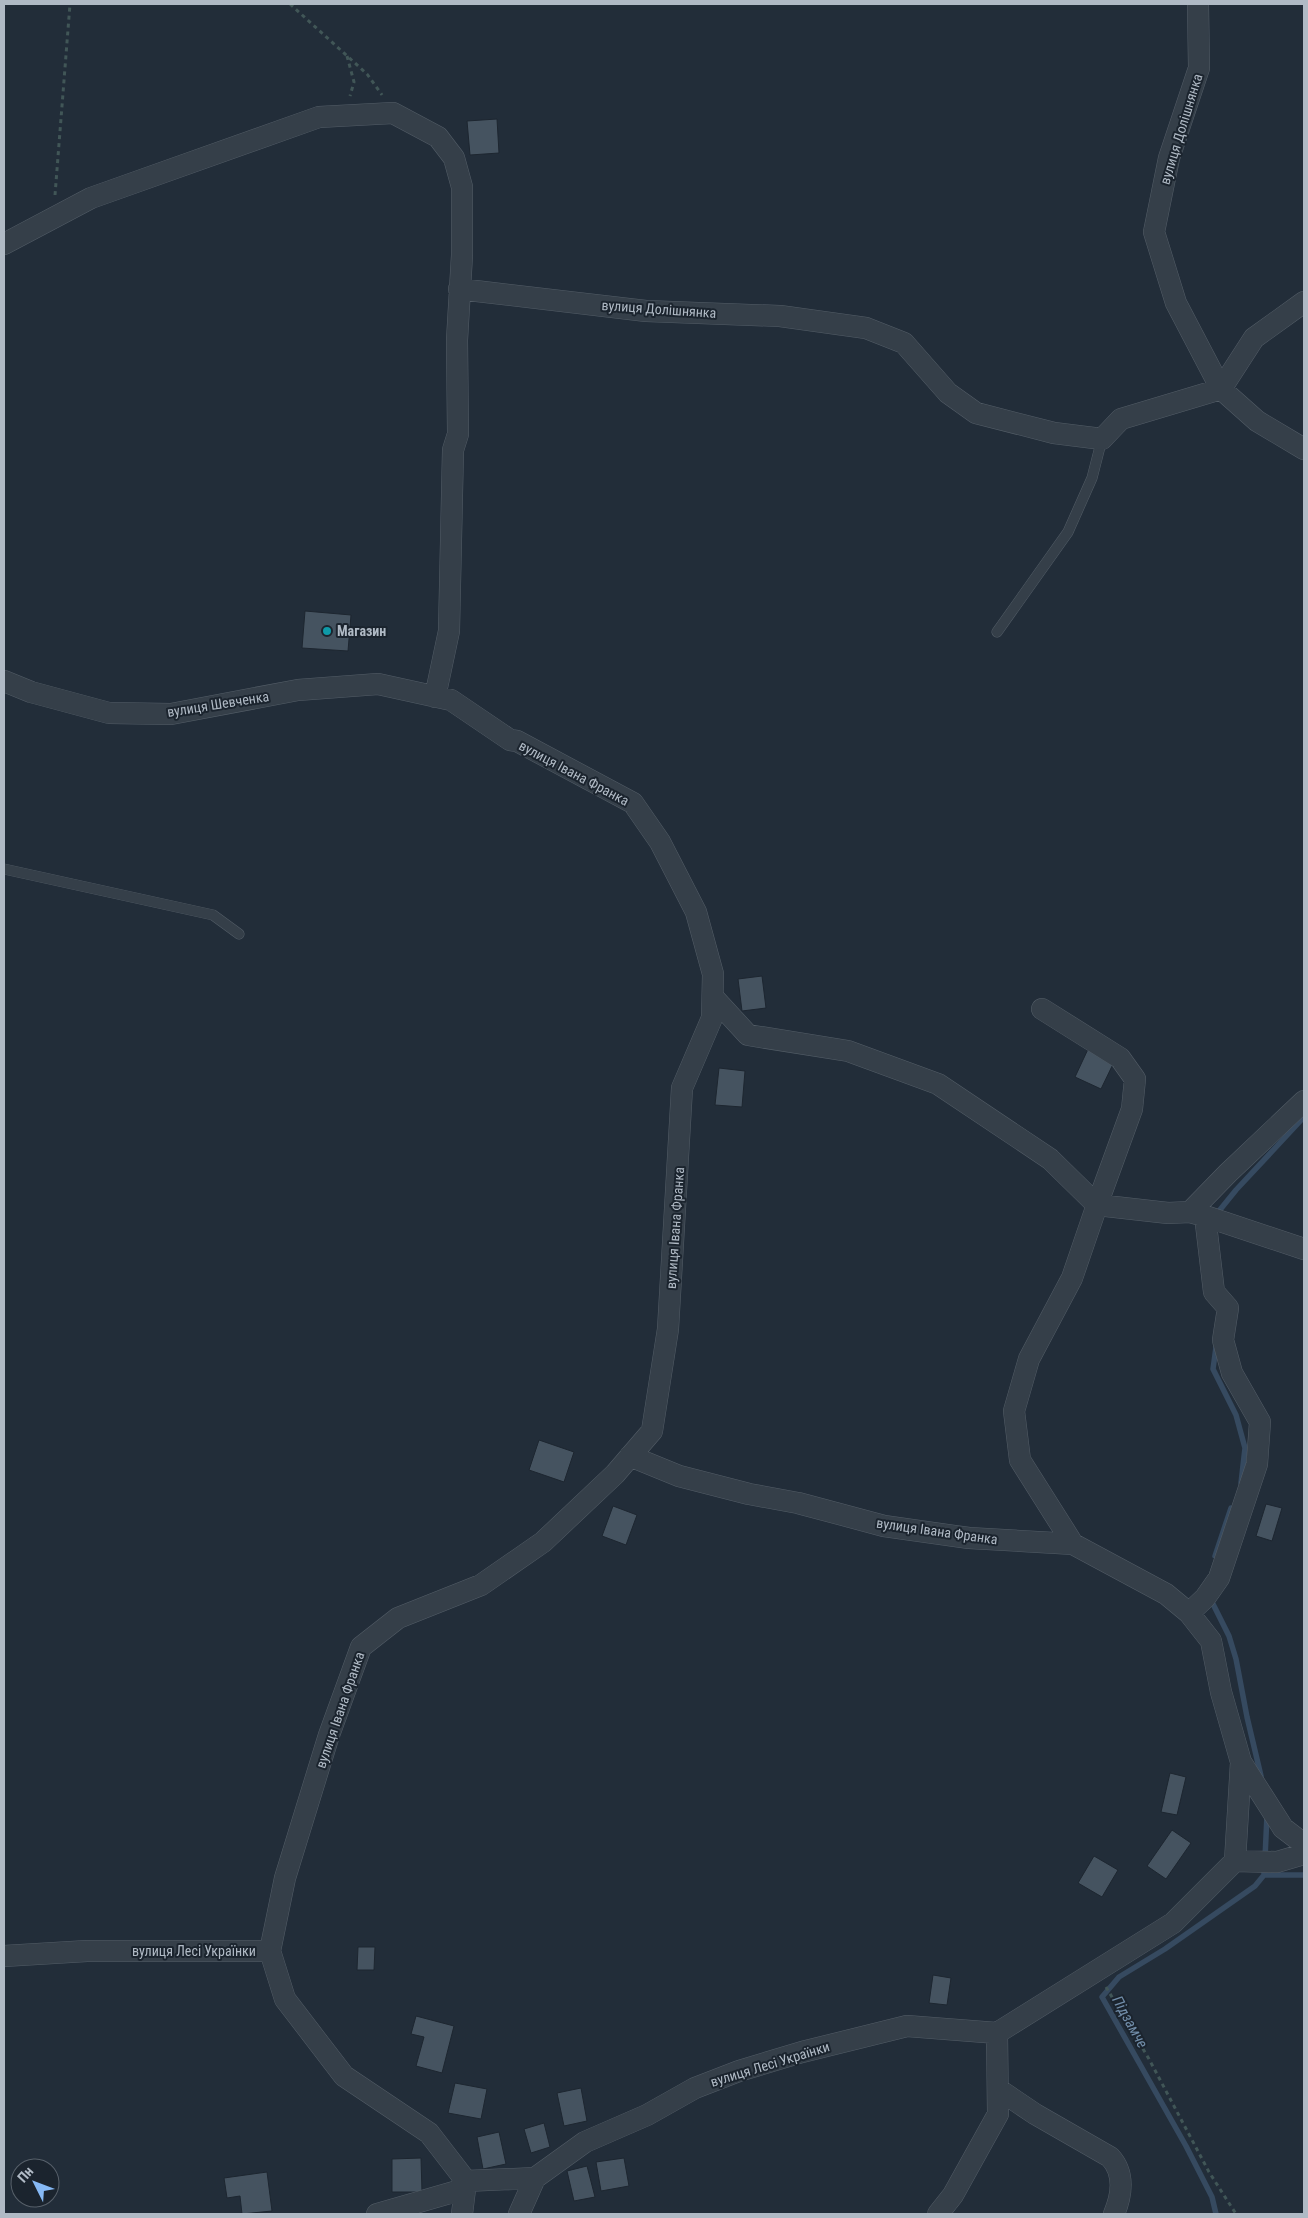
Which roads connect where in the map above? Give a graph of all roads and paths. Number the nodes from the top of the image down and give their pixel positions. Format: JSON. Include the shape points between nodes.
{"nodes":[{"id":1,"x":70,"y":4,"type":"edge"},
{"id":2,"x":290,"y":4,"type":"edge"},
{"id":3,"x":1198,"y":4,"type":"edge"},
{"id":4,"x":346,"y":55,"type":"junction"},
{"id":5,"x":393,"y":113,"type":"junction"},
{"id":6,"x":319,"y":117,"type":"junction"},
{"id":7,"x":54,"y":217,"type":"junction"},
{"id":8,"x":4,"y":244,"type":"edge"},
{"id":9,"x":460,"y":289,"type":"junction"},
{"id":10,"x":1304,"y":302,"type":"edge"},
{"id":11,"x":1221,"y":389,"type":"junction"},
{"id":12,"x":1102,"y":439,"type":"junction"},
{"id":13,"x":1304,"y":450,"type":"edge"},
{"id":14,"x":996,"y":632,"type":"dead end"},
{"id":15,"x":4,"y":681,"type":"edge"},
{"id":16,"x":435,"y":697,"type":"junction"},
{"id":17,"x":4,"y":869,"type":"edge"},
{"id":18,"x":239,"y":934,"type":"dead end"},
{"id":19,"x":713,"y":997,"type":"junction"},
{"id":20,"x":1042,"y":1009,"type":"dead end"},
{"id":21,"x":1304,"y":1101,"type":"edge"},
{"id":22,"x":1097,"y":1205,"type":"junction"},
{"id":23,"x":1198,"y":1214,"type":"junction"},
{"id":24,"x":1304,"y":1249,"type":"edge"},
{"id":25,"x":630,"y":1456,"type":"junction"},
{"id":26,"x":1073,"y":1544,"type":"junction"},
{"id":27,"x":1188,"y":1613,"type":"junction"},
{"id":28,"x":1241,"y":1762,"type":"junction"},
{"id":29,"x":1304,"y":1842,"type":"edge"},
{"id":30,"x":1304,"y":1854,"type":"edge"},
{"id":31,"x":1245,"y":1862,"type":"junction"},
{"id":32,"x":270,"y":1951,"type":"junction"},
{"id":33,"x":5,"y":1956,"type":"edge"},
{"id":34,"x":1096,"y":1971,"type":"junction"},
{"id":35,"x":997,"y":2033,"type":"junction"},
{"id":36,"x":998,"y":2089,"type":"junction"},
{"id":37,"x":535,"y":2178,"type":"junction"},
{"id":38,"x":466,"y":2181,"type":"junction"},
{"id":39,"x":377,"y":2214,"type":"edge"},
{"id":40,"x":462,"y":2214,"type":"edge"},
{"id":41,"x":519,"y":2214,"type":"edge"},
{"id":42,"x":938,"y":2214,"type":"edge"},
{"id":43,"x":1114,"y":2214,"type":"edge"},
{"id":44,"x":1236,"y":2214,"type":"edge"}],
"edges":[{"from":1,"to":7,"type":"path"},
{"from":2,"to":4,"type":"path"},
{"from":3,"to":11,"type":"street","name":"вулиця Долішнянка","via":[[1199,68],[1169,158],[1154,232],[1176,303]]},
{"from":4,"to":5,"type":"path","via":[[367,74]]},
{"from":4,"to":6,"type":"path","via":[[354,82],[350,95],[345,103]]},
{"from":5,"to":6,"type":"street"},
{"from":5,"to":9,"type":"street","via":[[438,137],[454,158],[462,187]]},
{"from":6,"to":7,"type":"street","via":[[91,198]]},
{"from":7,"to":8,"type":"street"},
{"from":9,"to":12,"type":"street","name":"вулиця Долішнянка","via":[[646,311],[780,316],[866,328],[904,343],[948,393],[976,413],[1054,433]]},
{"from":9,"to":16,"type":"street","via":[[458,434],[454,450],[449,631]]},
{"from":10,"to":11,"type":"street","via":[[1254,338]]},
{"from":11,"to":12,"type":"street","via":[[1121,420]]},
{"from":11,"to":13,"type":"street","name":"вулиця Долішнянка","via":[[1257,421]]},
{"from":12,"to":14,"type":"lane","via":[[1092,478],[1068,532]]},
{"from":15,"to":16,"type":"street","name":"вулиця Шевченка","via":[[31,692],[108,713],[171,714],[298,690],[378,684]]},
{"from":16,"to":19,"type":"street","name":"вулиця Івана Франка","via":[[451,700],[510,740],[632,803],[660,842],[696,912],[713,974]]},
{"from":17,"to":18,"type":"lane","via":[[213,915]]},
{"from":19,"to":22,"type":"street","via":[[748,1035],[848,1051],[938,1084],[1050,1159]]},
{"from":19,"to":25,"type":"street","name":"вулиця Івана Франка","via":[[712,1018],[682,1088],[668,1329],[652,1431]]},
{"from":20,"to":22,"type":"street","name":"вулиця Івана Франка","via":[[1120,1058],[1135,1079],[1132,1109]]},
{"from":21,"to":23,"type":"street","via":[[1228,1173]]},
{"from":22,"to":23,"type":"street"},
{"from":22,"to":26,"type":"street","name":"вулиця Івана Франка","via":[[1072,1278],[1029,1359],[1014,1411],[1020,1460]]},
{"from":23,"to":24,"type":"street"},
{"from":23,"to":27,"type":"street","via":[[1214,1292],[1228,1308],[1223,1340],[1232,1373],[1260,1422],[1257,1464],[1219,1578],[1205,1598]]},
{"from":25,"to":26,"type":"street","name":"вулиця Івана Франка","via":[[679,1476],[884,1526],[969,1538]]},
{"from":25,"to":32,"type":"street","name":"вулиця Івана Франка","via":[[543,1542],[481,1585],[398,1618],[362,1647],[329,1735],[286,1878]]},
{"from":26,"to":27,"type":"street","name":"вулиця Івана Франка","via":[[1166,1594]]},
{"from":27,"to":28,"type":"street","name":"вулиця Івана Франка","via":[[1211,1641],[1221,1692]]},
{"from":28,"to":29,"type":"street","name":"вулиця Івана Франка","via":[[1283,1828]]},
{"from":28,"to":31,"type":"street"},
{"from":30,"to":31,"type":"street","via":[[1277,1862]]},
{"from":31,"to":34,"type":"street","via":[[1173,1923]]},
{"from":32,"to":33,"type":"street","name":"вулиця Лесі Українки","via":[[87,1951]]},
{"from":32,"to":38,"type":"street","name":"вулиця Лесі Українки","via":[[285,2000],[344,2076],[430,2133]]},
{"from":34,"to":35,"type":"street"},
{"from":34,"to":44,"type":"path"},
{"from":35,"to":36,"type":"street"},
{"from":35,"to":37,"type":"street","name":"вулиця Лесі Українки","via":[[907,2026],[739,2071],[695,2088],[647,2115],[602,2133]]},
{"from":36,"to":42,"type":"street","via":[[998,2114],[953,2194]]},
{"from":36,"to":43,"type":"street","via":[[1117,2164],[1122,2186]]},
{"from":37,"to":38,"type":"street"},
{"from":37,"to":41,"type":"street"},
{"from":38,"to":39,"type":"street","via":[[457,2191]]},
{"from":38,"to":40,"type":"street"}]}
